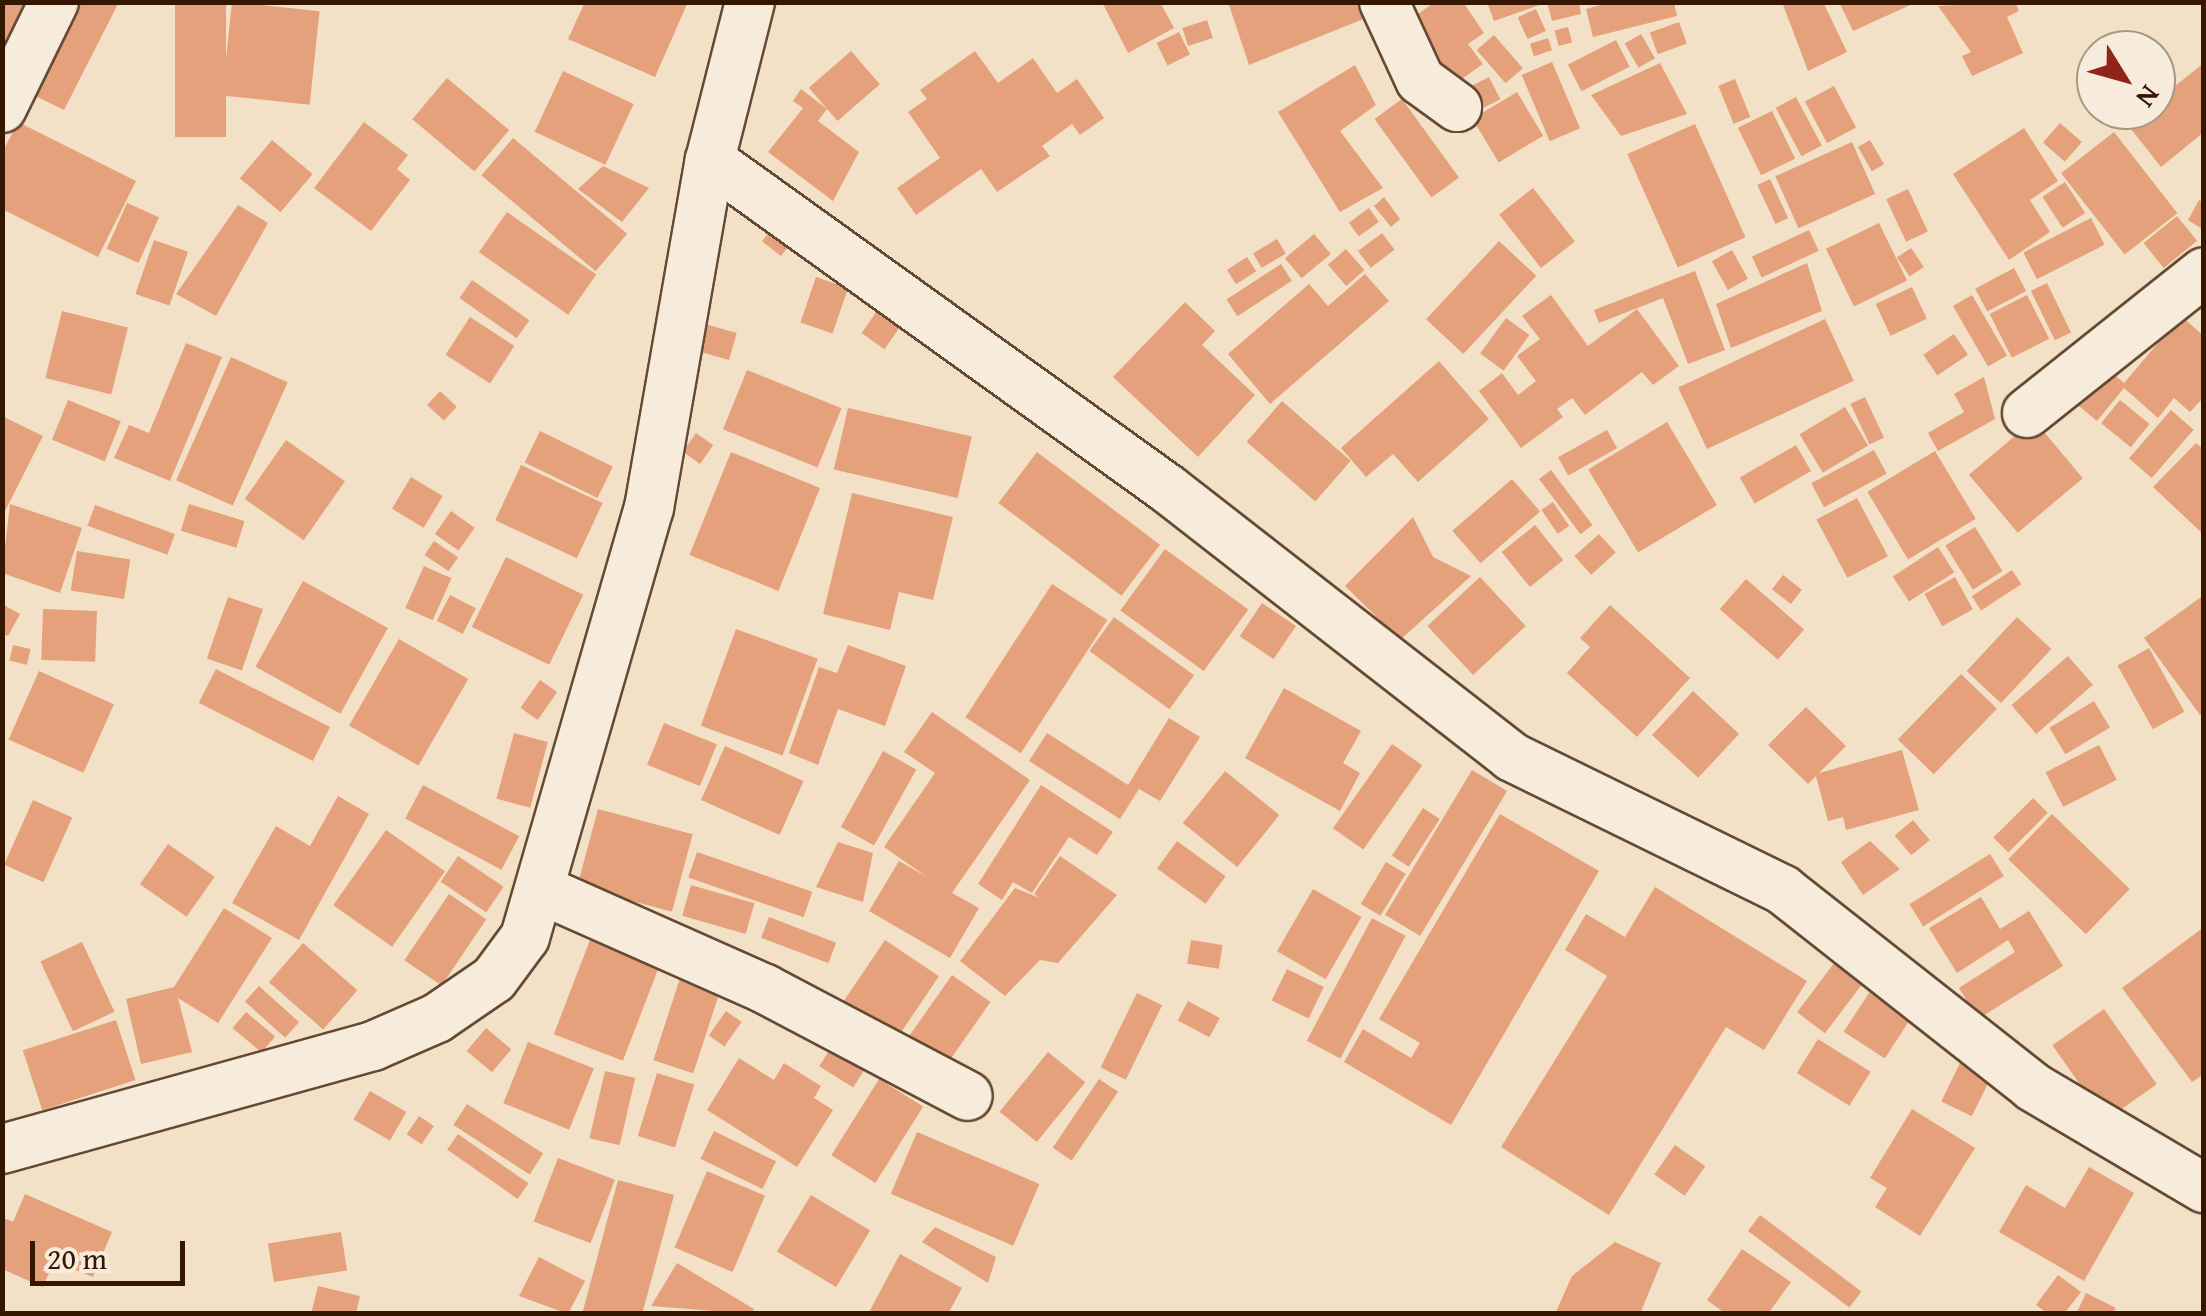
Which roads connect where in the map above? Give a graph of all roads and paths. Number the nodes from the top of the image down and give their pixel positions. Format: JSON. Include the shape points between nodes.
{"nodes":[{"id":1,"x":54,"y":2,"type":"edge"},
{"id":2,"x":750,"y":2,"type":"edge"},
{"id":3,"x":1384,"y":2,"type":"edge"},
{"id":4,"x":1457,"y":107,"type":"dead end"},
{"id":5,"x":2,"y":108,"type":"edge"},
{"id":6,"x":710,"y":160,"type":"junction"},
{"id":7,"x":2204,"y":272,"type":"edge"},
{"id":8,"x":2028,"y":413,"type":"dead end"},
{"id":9,"x":542,"y":890,"type":"junction"},
{"id":10,"x":968,"y":1096,"type":"dead end"},
{"id":11,"x":2,"y":1149,"type":"edge"},
{"id":12,"x":2204,"y":1188,"type":"edge"}],
"edges":[{"from":1,"to":5,"type":"street"},
{"from":2,"to":6,"type":"street"},
{"from":3,"to":4,"type":"street","via":[[1420,80]]},
{"from":6,"to":9,"type":"street","via":[[649,508]]},
{"from":6,"to":12,"type":"street","via":[[1168,489],[1512,758],[1783,890],[2033,1087]]},
{"from":7,"to":8,"type":"street"},
{"from":9,"to":10,"type":"street","via":[[764,989]]},
{"from":9,"to":11,"type":"street","via":[[525,936],[494,979],[438,1018],[372,1046]]}]}
